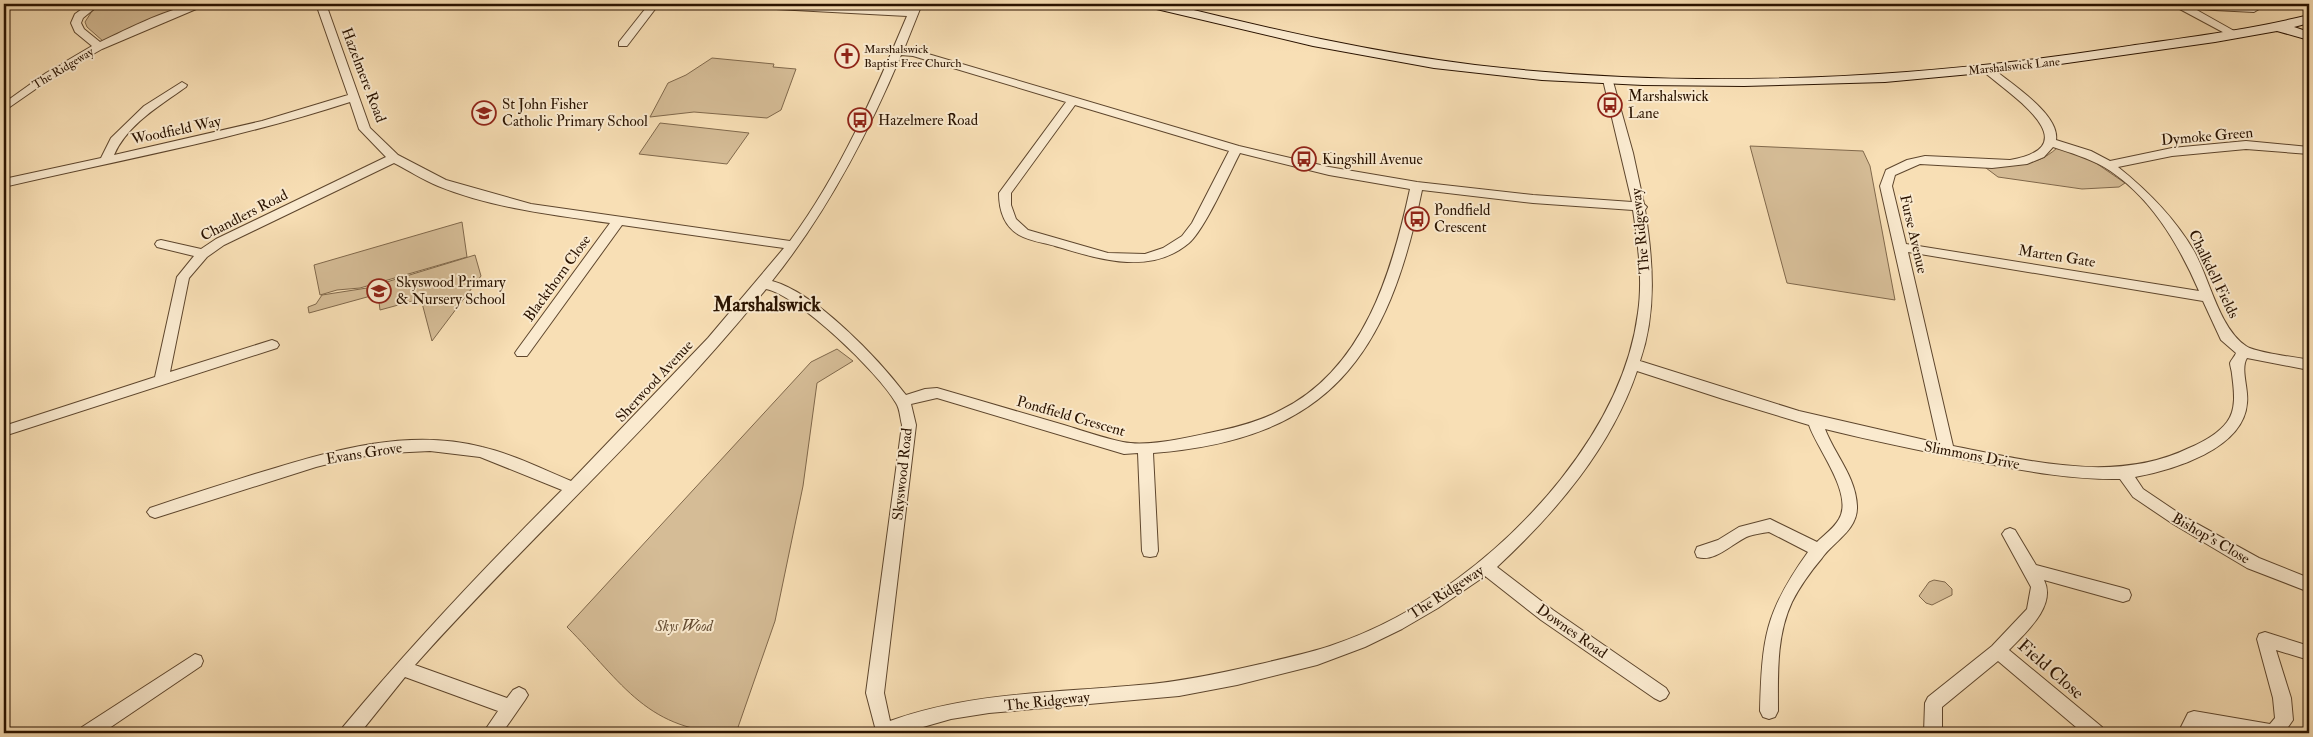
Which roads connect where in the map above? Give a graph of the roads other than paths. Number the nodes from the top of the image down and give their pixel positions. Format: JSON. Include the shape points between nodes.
{"nodes":[{"id":1,"x":95,"y":4,"type":"edge"},
{"id":2,"x":203,"y":4,"type":"edge"},
{"id":3,"x":321,"y":4,"type":"edge"},
{"id":4,"x":654,"y":4,"type":"edge"},
{"id":5,"x":736,"y":4,"type":"edge"},
{"id":6,"x":1153,"y":4,"type":"edge"},
{"id":7,"x":2179,"y":4,"type":"edge"},
{"id":8,"x":189,"y":6,"type":"edge"},
{"id":9,"x":832,"y":6,"type":"edge"},
{"id":10,"x":915,"y":9,"type":"edge"},
{"id":11,"x":2254,"y":9,"type":"dead end"},
{"id":12,"x":2309,"y":19,"type":"edge"},
{"id":13,"x":2275,"y":27,"type":"junction"},
{"id":14,"x":2232,"y":34,"type":"junction"},
{"id":15,"x":2309,"y":36,"type":"edge"},
{"id":16,"x":623,"y":44,"type":"dead end"},
{"id":17,"x":99,"y":47,"type":"junction"},
{"id":18,"x":897,"y":51,"type":"junction"},
{"id":19,"x":1988,"y":70,"type":"junction"},
{"id":20,"x":1608,"y":80,"type":"junction"},
{"id":21,"x":182,"y":85,"type":"dead end"},
{"id":22,"x":353,"y":97,"type":"junction"},
{"id":23,"x":1072,"y":101,"type":"junction"},
{"id":24,"x":4,"y":108,"type":"edge"},
{"id":25,"x":2050,"y":142,"type":"junction"},
{"id":26,"x":1236,"y":149,"type":"junction"},
{"id":27,"x":2309,"y":150,"type":"edge"},
{"id":28,"x":394,"y":158,"type":"junction"},
{"id":29,"x":106,"y":160,"type":"junction"},
{"id":30,"x":2109,"y":164,"type":"junction"},
{"id":31,"x":4,"y":183,"type":"edge"},
{"id":32,"x":1417,"y":186,"type":"junction"},
{"id":33,"x":1641,"y":207,"type":"junction"},
{"id":34,"x":618,"y":222,"type":"junction"},
{"id":35,"x":161,"y":244,"type":"dead end"},
{"id":36,"x":792,"y":245,"type":"junction"},
{"id":37,"x":1901,"y":247,"type":"junction"},
{"id":38,"x":203,"y":254,"type":"junction"},
{"id":39,"x":763,"y":284,"type":"junction"},
{"id":40,"x":2208,"y":297,"type":"junction"},
{"id":41,"x":272,"y":345,"type":"dead end"},
{"id":42,"x":2244,"y":352,"type":"junction"},
{"id":43,"x":522,"y":353,"type":"dead end"},
{"id":44,"x":1633,"y":364,"type":"junction"},
{"id":45,"x":2309,"y":365,"type":"edge"},
{"id":46,"x":162,"y":379,"type":"junction"},
{"id":47,"x":903,"y":401,"type":"junction"},
{"id":48,"x":1815,"y":420,"type":"junction"},
{"id":49,"x":4,"y":430,"type":"edge"},
{"id":50,"x":1145,"y":448,"type":"junction"},
{"id":51,"x":1947,"y":450,"type":"junction"},
{"id":52,"x":2124,"y":473,"type":"junction"},
{"id":53,"x":574,"y":488,"type":"junction"},
{"id":54,"x":155,"y":512,"type":"dead end"},
{"id":55,"x":2010,"y":534,"type":"dead end"},
{"id":56,"x":1818,"y":550,"type":"junction"},
{"id":57,"x":1150,"y":552,"type":"dead end"},
{"id":58,"x":1703,"y":552,"type":"dead end"},
{"id":59,"x":1486,"y":567,"type":"junction"},
{"id":60,"x":2031,"y":570,"type":"junction"},
{"id":61,"x":2309,"y":585,"type":"edge"},
{"id":62,"x":2123,"y":595,"type":"dead end"},
{"id":63,"x":1998,"y":651,"type":"junction"},
{"id":64,"x":2309,"y":653,"type":"edge"},
{"id":65,"x":195,"y":661,"type":"dead end"},
{"id":66,"x":402,"y":668,"type":"junction"},
{"id":67,"x":1660,"y":693,"type":"dead end"},
{"id":68,"x":1769,"y":711,"type":"dead end"},
{"id":69,"x":883,"y":732,"type":"edge"},
{"id":70,"x":88,"y":733,"type":"edge"},
{"id":71,"x":349,"y":733,"type":"edge"},
{"id":72,"x":492,"y":733,"type":"edge"},
{"id":73,"x":1934,"y":733,"type":"edge"},
{"id":74,"x":2096,"y":733,"type":"edge"},
{"id":75,"x":2187,"y":733,"type":"edge"}],
"edges":[{"from":1,"to":17,"type":"street","name":"The Ridgeway","via":[[79,16],[76,23],[79,30]]},
{"from":2,"to":8,"type":"street","name":"The Ridgeway"},
{"from":3,"to":22,"type":"street","name":"Hazelmere Road"},
{"from":4,"to":16,"type":"street"},
{"from":5,"to":9,"type":"street"},
{"from":6,"to":20,"type":"street","name":"Marshalswick Lane","via":[[1260,32],[1378,55],[1510,73]]},
{"from":7,"to":11,"type":"street"},
{"from":7,"to":14,"type":"street"},
{"from":8,"to":17,"type":"street","name":"The Ridgeway"},
{"from":9,"to":10,"type":"street"},
{"from":10,"to":18,"type":"street","name":"Sherwood Avenue"},
{"from":12,"to":13,"type":"street","name":"Marshalswick Lane"},
{"from":13,"to":14,"type":"street","name":"Marshalswick Lane"},
{"from":13,"to":15,"type":"street"},
{"from":14,"to":19,"type":"street","name":"Marshalswick Lane"},
{"from":17,"to":24,"type":"street","name":"The Ridgeway","via":[[61,68]]},
{"from":18,"to":23,"type":"street","via":[[914,53]]},
{"from":18,"to":36,"type":"street","name":"Sherwood Avenue","via":[[832,188]]},
{"from":19,"to":20,"type":"street","name":"Marshalswick Lane","via":[[1784,81]]},
{"from":19,"to":25,"type":"street","via":[[2038,113],[2049,126]]},
{"from":20,"to":33,"type":"street","name":"The Ridgeway"},
{"from":21,"to":29,"type":"street","via":[[148,108],[116,140]]},
{"from":22,"to":28,"type":"street","name":"Hazelmere Road","via":[[365,128]]},
{"from":22,"to":29,"type":"street","name":"Woodfield Way","via":[[245,131]]},
{"from":23,"to":26,"type":"street"},
{"from":23,"to":26,"type":"street","via":[[1005,194],[1011,221],[1024,233],[1108,257],[1145,258],[1167,251],[1186,239],[1197,224]]},
{"from":25,"to":30,"type":"street","name":"Chalkdell Fields"},
{"from":25,"to":37,"type":"street","name":"Furse Avenue","via":[[2046,150],[2031,160],[2009,164],[1924,160],[1904,164],[1890,172],[1886,186]]},
{"from":26,"to":32,"type":"street","via":[[1329,171]]},
{"from":27,"to":30,"type":"street","name":"Dymoke Green","via":[[2246,145],[2172,152]]},
{"from":28,"to":34,"type":"street","name":"Hazelmere Road","via":[[442,183],[467,191],[531,208]]},
{"from":28,"to":38,"type":"street","name":"Chandlers Road","via":[[220,242]]},
{"from":29,"to":31,"type":"street","name":"Woodfield Way"},
{"from":30,"to":40,"type":"street","name":"Chalkdell Fields","via":[[2161,212],[2188,252]]},
{"from":32,"to":33,"type":"street","via":[[1533,200]]},
{"from":32,"to":50,"type":"street","name":"Pondfield Crescent","via":[[1408,236],[1390,289],[1370,329],[1346,365],[1290,412],[1251,429],[1194,442]]},
{"from":33,"to":44,"type":"street","name":"The Ridgeway","via":[[1645,317]]},
{"from":34,"to":36,"type":"street","name":"Hazelmere Road"},
{"from":34,"to":43,"type":"street","name":"Blackthorn Close"},
{"from":35,"to":38,"type":"street"},
{"from":36,"to":39,"type":"street","name":"Sherwood Avenue"},
{"from":37,"to":40,"type":"street","name":"Marten Gate"},
{"from":37,"to":51,"type":"street","name":"Furse Avenue"},
{"from":38,"to":46,"type":"street","name":"Chandlers Road","via":[[183,277]]},
{"from":39,"to":47,"type":"street","name":"Skyswood Road","via":[[779,287],[810,309],[851,344]]},
{"from":39,"to":53,"type":"street","name":"Sherwood Avenue"},
{"from":40,"to":42,"type":"street","name":"Chalkdell Fields","via":[[2226,337]]},
{"from":41,"to":46,"type":"street"},
{"from":42,"to":45,"type":"street"},
{"from":42,"to":52,"type":"street","name":"Slimmons Drive","via":[[2237,363],[2241,382],[2238,416],[2229,429],[2196,452],[2172,462]]},
{"from":44,"to":48,"type":"street","name":"Slimmons Drive","via":[[1742,401]]},
{"from":44,"to":59,"type":"street","name":"The Ridgeway","via":[[1611,414],[1581,465],[1535,520]]},
{"from":46,"to":49,"type":"street"},
{"from":47,"to":50,"type":"street","name":"Pondfield Crescent","via":[[937,393],[1104,444]]},
{"from":47,"to":69,"type":"street","name":"Skyswood Road","via":[[909,425],[875,693]]},
{"from":48,"to":51,"type":"street","name":"Slimmons Drive"},
{"from":48,"to":56,"type":"street","via":[[1818,434],[1846,486],[1850,509],[1841,530]]},
{"from":50,"to":57,"type":"street"},
{"from":51,"to":52,"type":"street","name":"Slimmons Drive","via":[[2024,465],[2088,473]]},
{"from":52,"to":61,"type":"street","name":"Bishop's Close","via":[[2138,493],[2178,520],[2253,563]]},
{"from":53,"to":54,"type":"street","name":"Evans Grove","via":[[481,452],[430,445],[389,447],[316,461]]},
{"from":53,"to":66,"type":"street","name":"Sherwood Avenue"},
{"from":55,"to":60,"type":"street"},
{"from":56,"to":58,"type":"street","via":[[1770,525],[1744,531],[1723,545]]},
{"from":56,"to":68,"type":"street","via":[[1783,604],[1771,647]]},
{"from":59,"to":67,"type":"street","name":"Downes Road","via":[[1547,615]]},
{"from":59,"to":69,"type":"street","name":"The Ridgeway","via":[[1418,612],[1330,653],[1240,677],[1177,689],[974,708],[922,718]]},
{"from":60,"to":62,"type":"street"},
{"from":60,"to":63,"type":"street","via":[[2039,587],[2034,612]]},
{"from":63,"to":73,"type":"street","name":"Field Close","via":[[1934,703]]},
{"from":63,"to":74,"type":"street","name":"Field Close"},
{"from":64,"to":75,"type":"street","via":[[2265,639],[2282,698],[2284,720],[2274,732],[2194,719]]},
{"from":65,"to":70,"type":"street","via":[[168,673]]},
{"from":66,"to":71,"type":"street","name":"Sherwood Avenue"},
{"from":66,"to":72,"type":"street","via":[[514,701]]}]}
